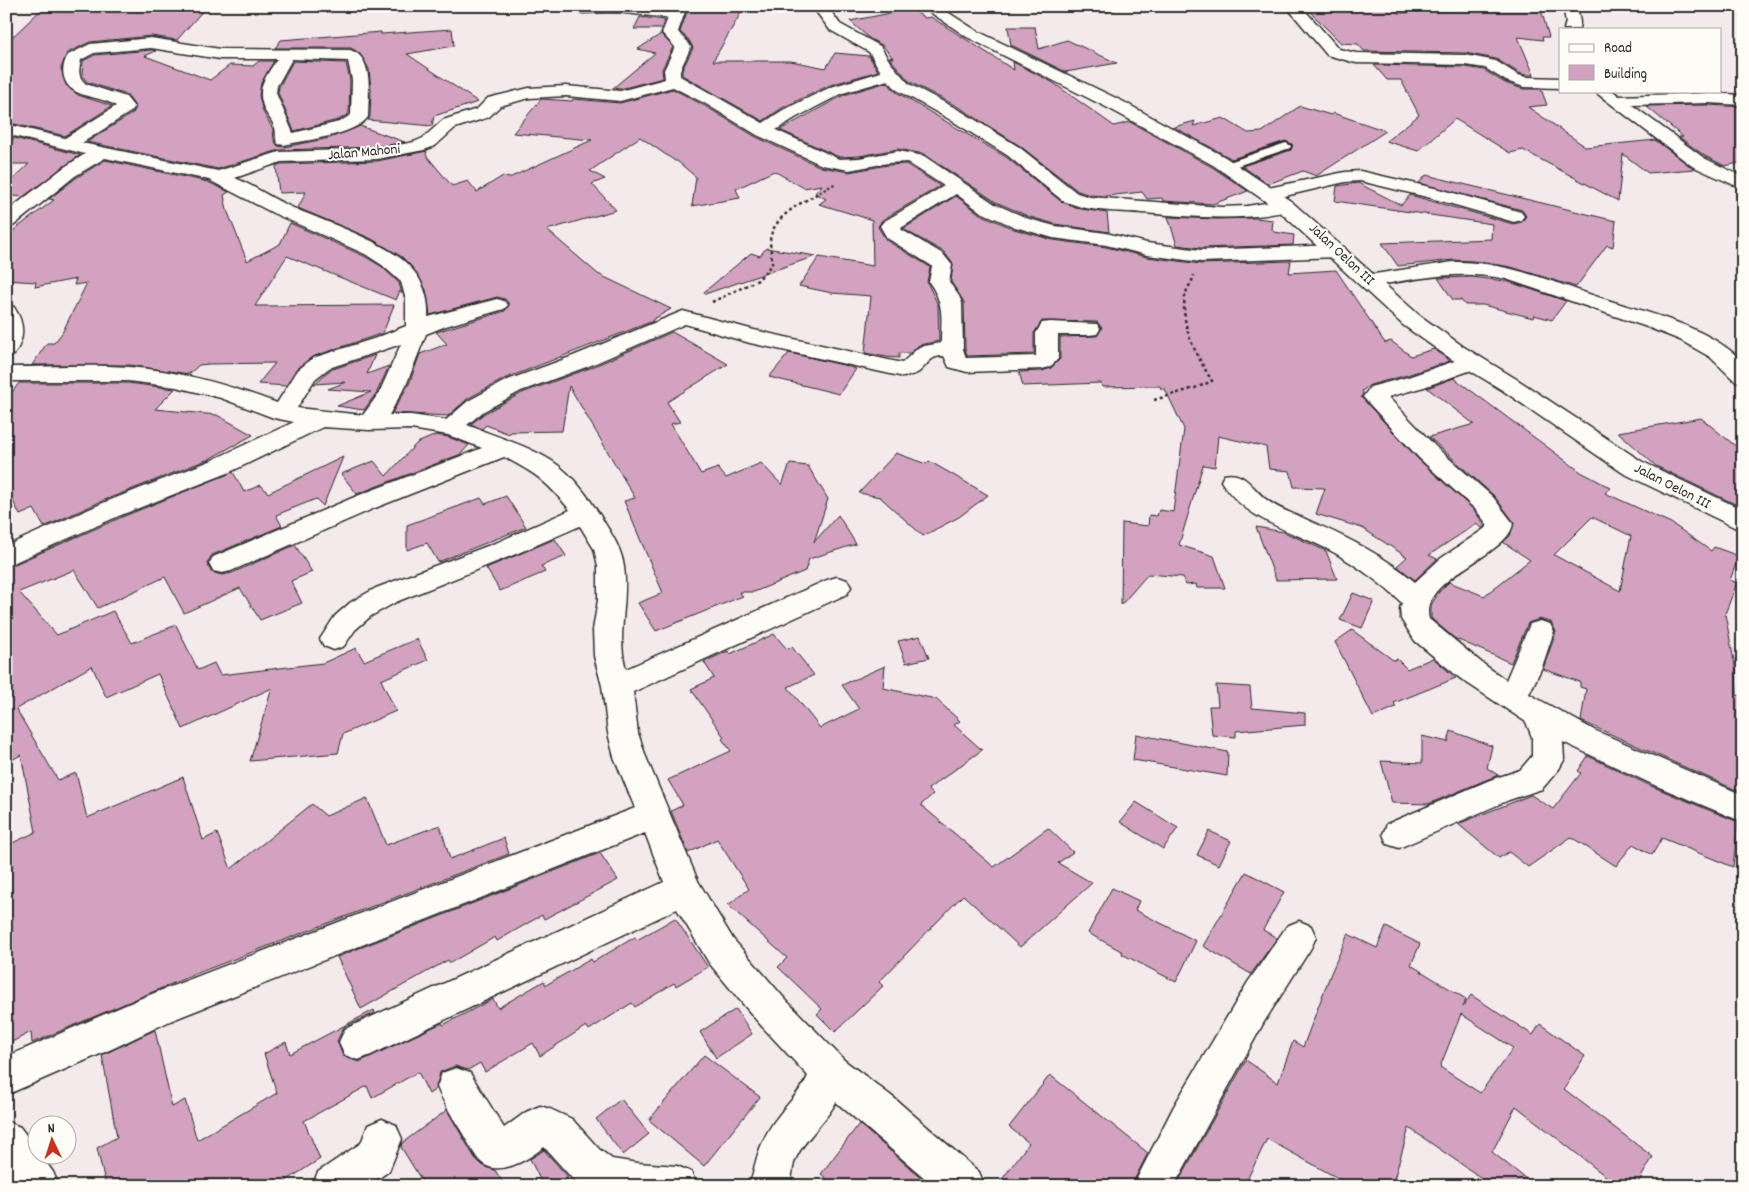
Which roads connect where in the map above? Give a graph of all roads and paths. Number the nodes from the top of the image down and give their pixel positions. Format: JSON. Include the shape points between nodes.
{"nodes":[{"id":1,"x":818,"y":6,"type":"edge"},
{"id":2,"x":928,"y":6,"type":"edge"},
{"id":3,"x":1092,"y":6,"type":"edge"},
{"id":4,"x":1110,"y":6,"type":"edge"},
{"id":5,"x":1293,"y":6,"type":"edge"},
{"id":6,"x":1570,"y":6,"type":"edge"},
{"id":7,"x":634,"y":8,"type":"edge"},
{"id":8,"x":585,"y":10,"type":"dead end"},
{"id":9,"x":678,"y":10,"type":"edge"},
{"id":10,"x":1571,"y":28,"type":"edge"},
{"id":11,"x":286,"y":55,"type":"junction"},
{"id":12,"x":890,"y":74,"type":"junction"},
{"id":13,"x":676,"y":81,"type":"junction"},
{"id":14,"x":1559,"y":83,"type":"edge"},
{"id":15,"x":1609,"y":96,"type":"edge"},
{"id":16,"x":1743,"y":100,"type":"edge"},
{"id":17,"x":6,"y":129,"type":"edge"},
{"id":18,"x":763,"y":131,"type":"junction"},
{"id":19,"x":66,"y":145,"type":"junction"},
{"id":20,"x":1286,"y":146,"type":"dead end"},
{"id":21,"x":281,"y":149,"type":"junction"},
{"id":22,"x":100,"y":152,"type":"junction"},
{"id":23,"x":869,"y":162,"type":"junction"},
{"id":24,"x":1227,"y":166,"type":"junction"},
{"id":25,"x":219,"y":177,"type":"junction"},
{"id":26,"x":1743,"y":184,"type":"edge"},
{"id":27,"x":955,"y":187,"type":"junction"},
{"id":28,"x":1268,"y":194,"type":"junction"},
{"id":29,"x":1285,"y":206,"type":"junction"},
{"id":30,"x":1514,"y":216,"type":"dead end"},
{"id":31,"x":6,"y":222,"type":"edge"},
{"id":32,"x":1337,"y":251,"type":"junction"},
{"id":33,"x":1201,"y":256,"type":"junction"},
{"id":34,"x":1368,"y":281,"type":"junction"},
{"id":35,"x":497,"y":305,"type":"dead end"},
{"id":36,"x":6,"y":312,"type":"edge"},
{"id":37,"x":683,"y":317,"type":"junction"},
{"id":38,"x":1089,"y":329,"type":"dead end"},
{"id":39,"x":416,"y":330,"type":"junction"},
{"id":40,"x":952,"y":349,"type":"junction"},
{"id":41,"x":6,"y":350,"type":"edge"},
{"id":42,"x":1472,"y":362,"type":"junction"},
{"id":43,"x":6,"y":374,"type":"edge"},
{"id":44,"x":1743,"y":376,"type":"edge"},
{"id":45,"x":1154,"y":400,"type":"dead end"},
{"id":46,"x":282,"y":413,"type":"junction"},
{"id":47,"x":320,"y":419,"type":"junction"},
{"id":48,"x":368,"y":423,"type":"junction"},
{"id":49,"x":453,"y":428,"type":"junction"},
{"id":50,"x":504,"y":448,"type":"junction"},
{"id":51,"x":1233,"y":481,"type":"dead end"},
{"id":52,"x":586,"y":513,"type":"junction"},
{"id":53,"x":1743,"y":521,"type":"edge"},
{"id":54,"x":6,"y":557,"type":"edge"},
{"id":55,"x":222,"y":564,"type":"dead end"},
{"id":56,"x":837,"y":587,"type":"dead end"},
{"id":57,"x":1417,"y":600,"type":"junction"},
{"id":58,"x":1540,"y":631,"type":"dead end"},
{"id":59,"x":334,"y":639,"type":"dead end"},
{"id":60,"x":617,"y":686,"type":"junction"},
{"id":61,"x":1512,"y":698,"type":"junction"},
{"id":62,"x":1539,"y":716,"type":"junction"},
{"id":63,"x":1743,"y":809,"type":"edge"},
{"id":64,"x":653,"y":815,"type":"junction"},
{"id":65,"x":1399,"y":834,"type":"dead end"},
{"id":66,"x":684,"y":889,"type":"junction"},
{"id":67,"x":1299,"y":937,"type":"dead end"},
{"id":68,"x":358,"y":1042,"type":"dead end"},
{"id":69,"x":831,"y":1073,"type":"junction"},
{"id":70,"x":6,"y":1076,"type":"edge"},
{"id":71,"x":456,"y":1087,"type":"dead end"},
{"id":72,"x":382,"y":1139,"type":"dead end"},
{"id":73,"x":6,"y":1141,"type":"edge"},
{"id":74,"x":39,"y":1186,"type":"edge"},
{"id":75,"x":332,"y":1186,"type":"edge"},
{"id":76,"x":677,"y":1186,"type":"edge"},
{"id":77,"x":770,"y":1186,"type":"edge"},
{"id":78,"x":965,"y":1186,"type":"edge"},
{"id":79,"x":1153,"y":1186,"type":"edge"}],
"edges":[{"from":1,"to":12,"type":"street","via":[[840,30],[876,49]]},
{"from":2,"to":24,"type":"street","name":"Jalan Oelon III","via":[[972,34],[1116,105]]},
{"from":3,"to":4,"type":"street"},
{"from":5,"to":14,"type":"street","via":[[1333,52],[1343,56],[1465,60],[1490,64],[1524,82]]},
{"from":6,"to":10,"type":"street"},
{"from":7,"to":8,"type":"street"},
{"from":7,"to":9,"type":"street"},
{"from":9,"to":13,"type":"street","via":[[670,33],[683,48],[672,70],[672,78]]},
{"from":11,"to":19,"type":"street","via":[[220,54],[151,43],[84,51],[72,63],[70,72],[74,83],[126,107]]},
{"from":11,"to":21,"type":"street","via":[[268,93],[284,129]]},
{"from":11,"to":21,"type":"street","via":[[353,56],[360,80],[361,107],[359,117],[345,126]]},
{"from":12,"to":18,"type":"street","via":[[837,90]]},
{"from":12,"to":29,"type":"street","via":[[911,92],[1013,151],[1060,191],[1078,201],[1221,213]]},
{"from":13,"to":18,"type":"street"},
{"from":13,"to":21,"type":"street","name":"Jalan Mahoni","via":[[620,96],[566,91],[529,93],[500,100],[488,106],[483,113],[448,124],[429,142],[378,154]]},
{"from":15,"to":16,"type":"street"},
{"from":15,"to":26,"type":"street","via":[[1698,162]]},
{"from":17,"to":19,"type":"street"},
{"from":18,"to":23,"type":"street","via":[[833,162]]},
{"from":19,"to":22,"type":"street"},
{"from":20,"to":24,"type":"lane"},
{"from":21,"to":25,"type":"street","name":"Jalan Mahoni"},
{"from":22,"to":25,"type":"street"},
{"from":22,"to":31,"type":"street","via":[[68,172]]},
{"from":23,"to":27,"type":"street","via":[[907,156],[918,160]]},
{"from":23,"to":37,"type":"path","via":[[788,211],[771,236],[772,264],[758,280]]},
{"from":24,"to":28,"type":"street","name":"Jalan Oelon III"},
{"from":25,"to":39,"type":"street","via":[[404,270],[417,302]]},
{"from":27,"to":33,"type":"street","via":[[988,208],[1053,232]]},
{"from":27,"to":40,"type":"street","via":[[890,226],[894,234],[936,258],[942,265],[939,282],[951,303]]},
{"from":28,"to":29,"type":"street","name":"Jalan Oelon III"},
{"from":28,"to":30,"type":"street","via":[[1360,176]]},
{"from":29,"to":32,"type":"street","name":"Jalan Oelon III"},
{"from":32,"to":33,"type":"street"},
{"from":32,"to":34,"type":"street","name":"Jalan Oelon III"},
{"from":33,"to":45,"type":"path","via":[[1185,294],[1184,318],[1193,348],[1212,381],[1200,388],[1166,394]]},
{"from":34,"to":42,"type":"street","name":"Jalan Oelon III","via":[[1411,320]]},
{"from":34,"to":44,"type":"street","via":[[1463,268],[1525,278],[1696,340],[1722,354]]},
{"from":35,"to":39,"type":"street"},
{"from":36,"to":41,"type":"street","via":[[13,327],[12,342]]},
{"from":37,"to":40,"type":"street","via":[[750,336],[904,370],[913,367],[922,353]]},
{"from":37,"to":49,"type":"street","via":[[581,362],[514,386],[476,406],[457,420]]},
{"from":38,"to":40,"type":"street","via":[[1047,330],[1047,359],[1042,362],[968,365],[958,362]]},
{"from":39,"to":46,"type":"street","via":[[321,363],[306,375]]},
{"from":39,"to":48,"type":"street","via":[[391,392]]},
{"from":42,"to":53,"type":"street","name":"Jalan Oelon III","via":[[1632,467]]},
{"from":42,"to":57,"type":"street","via":[[1378,392],[1375,396],[1428,453],[1492,511],[1500,523],[1497,532],[1460,557],[1429,584]]},
{"from":43,"to":46,"type":"street","via":[[128,374],[176,380],[229,393]]},
{"from":46,"to":47,"type":"street"},
{"from":47,"to":48,"type":"street"},
{"from":47,"to":54,"type":"street","via":[[219,467],[112,509]]},
{"from":48,"to":49,"type":"street","via":[[411,422]]},
{"from":49,"to":50,"type":"street"},
{"from":50,"to":52,"type":"street","via":[[543,467],[560,481]]},
{"from":50,"to":55,"type":"street","via":[[465,466],[366,502]]},
{"from":51,"to":57,"type":"street","via":[[1259,506],[1344,547],[1396,581]]},
{"from":52,"to":59,"type":"street","via":[[386,595],[345,622]]},
{"from":52,"to":60,"type":"street","via":[[607,549],[611,566],[608,656]]},
{"from":56,"to":60,"type":"street"},
{"from":57,"to":61,"type":"street","via":[[1414,614],[1422,630],[1464,667]]},
{"from":58,"to":61,"type":"street"},
{"from":60,"to":64,"type":"street","via":[[623,733]]},
{"from":61,"to":62,"type":"street"},
{"from":62,"to":63,"type":"street","via":[[1640,766]]},
{"from":62,"to":65,"type":"street","via":[[1547,737],[1548,760],[1531,780],[1501,789]]},
{"from":64,"to":66,"type":"street"},
{"from":64,"to":70,"type":"street","via":[[157,1009]]},
{"from":66,"to":68,"type":"street"},
{"from":66,"to":69,"type":"street","via":[[722,951],[771,1010]]},
{"from":67,"to":79,"type":"street","via":[[1253,1006],[1175,1141]]},
{"from":69,"to":77,"type":"street","via":[[815,1103],[776,1154]]},
{"from":69,"to":78,"type":"street"},
{"from":71,"to":76,"type":"street","via":[[494,1148],[503,1150],[540,1126],[549,1127],[561,1134],[599,1175],[615,1180]]},
{"from":72,"to":75,"type":"street","via":[[375,1157]]},
{"from":73,"to":74,"type":"street"}]}
